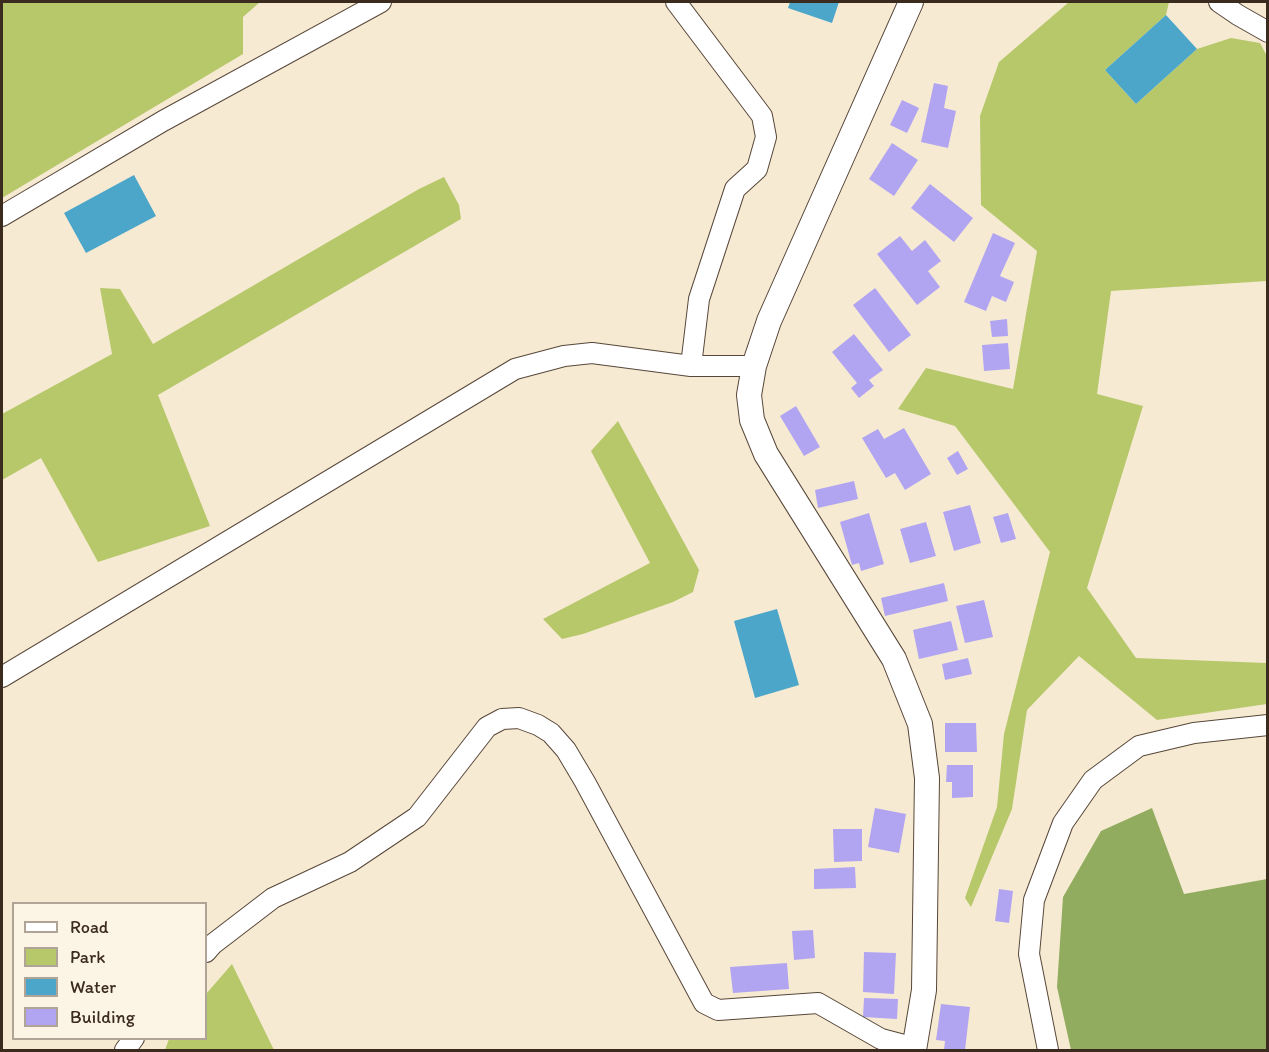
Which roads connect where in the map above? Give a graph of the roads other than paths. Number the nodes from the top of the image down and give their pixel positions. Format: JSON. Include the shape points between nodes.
{"nodes":[{"id":1,"x":381,"y":2,"type":"edge"},
{"id":2,"x":676,"y":2,"type":"edge"},
{"id":3,"x":911,"y":2,"type":"edge"},
{"id":4,"x":1219,"y":2,"type":"edge"},
{"id":5,"x":1268,"y":32,"type":"edge"},
{"id":6,"x":2,"y":216,"type":"edge"},
{"id":7,"x":691,"y":366,"type":"junction"},
{"id":8,"x":753,"y":366,"type":"junction"},
{"id":9,"x":2,"y":677,"type":"edge"},
{"id":10,"x":1268,"y":725,"type":"edge"},
{"id":11,"x":207,"y":951,"type":"edge"},
{"id":12,"x":915,"y":1049,"type":"edge"},
{"id":13,"x":1048,"y":1050,"type":"edge"}],
"edges":[{"from":1,"to":6,"type":"street","via":[[163,120]]},
{"from":2,"to":7,"type":"street","via":[[762,116],[766,138],[756,169],[735,189],[731,200],[699,298]]},
{"from":3,"to":8,"type":"street","via":[[769,321]]},
{"from":4,"to":5,"type":"street"},
{"from":7,"to":8,"type":"street"},
{"from":7,"to":9,"type":"street","via":[[592,353],[515,369]]},
{"from":8,"to":12,"type":"street","via":[[749,395],[752,420],[766,454],[894,658],[920,724],[927,778],[924,990]]},
{"from":10,"to":13,"type":"street","via":[[1194,733],[1139,746],[1093,780],[1063,823],[1034,900],[1029,954]]},
{"from":11,"to":12,"type":"street","via":[[273,898],[350,862],[417,817],[487,727],[502,719],[519,718],[551,733],[566,750],[704,1003],[718,1010],[818,1003],[881,1039]]}]}
